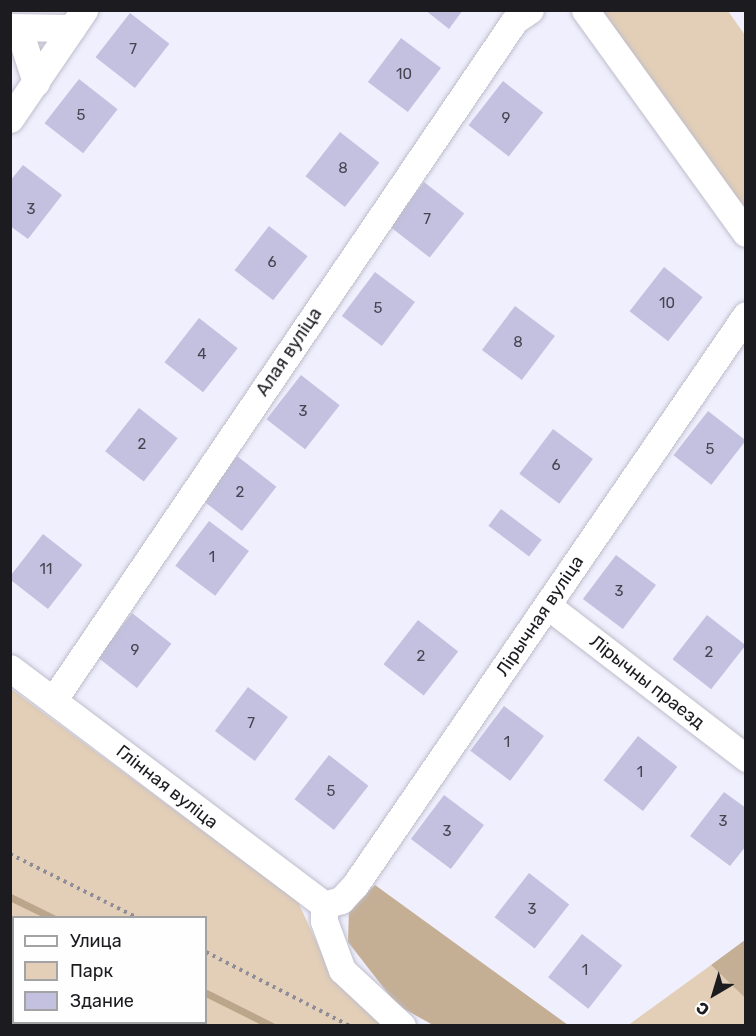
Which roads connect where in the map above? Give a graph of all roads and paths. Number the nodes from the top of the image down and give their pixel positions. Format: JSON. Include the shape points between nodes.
{"nodes":[{"id":1,"x":530,"y":10,"type":"edge"},
{"id":2,"x":585,"y":10,"type":"edge"},
{"id":3,"x":78,"y":19,"type":"edge"},
{"id":4,"x":15,"y":29,"type":"edge"},
{"id":5,"x":36,"y":82,"type":"junction"},
{"id":6,"x":10,"y":119,"type":"edge"},
{"id":7,"x":746,"y":233,"type":"edge"},
{"id":8,"x":746,"y":315,"type":"edge"},
{"id":9,"x":548,"y":606,"type":"junction"},
{"id":10,"x":10,"y":668,"type":"edge"},
{"id":11,"x":54,"y":699,"type":"junction"},
{"id":12,"x":746,"y":758,"type":"edge"},
{"id":13,"x":10,"y":854,"type":"edge"},
{"id":14,"x":324,"y":905,"type":"junction"},
{"id":15,"x":134,"y":916,"type":"edge"},
{"id":16,"x":207,"y":953,"type":"edge"},
{"id":17,"x":350,"y":1026,"type":"edge"},
{"id":18,"x":402,"y":1026,"type":"edge"}],
"edges":[{"from":1,"to":11,"type":"street","name":"Алая вуліца","via":[[515,20]]},
{"from":2,"to":7,"type":"street"},
{"from":3,"to":4,"type":"street"},
{"from":3,"to":5,"type":"street"},
{"from":4,"to":5,"type":"street"},
{"from":5,"to":6,"type":"street"},
{"from":8,"to":9,"type":"street","name":"Лірычная вуліца"},
{"from":9,"to":12,"type":"street","name":"Лірычны праезд"},
{"from":9,"to":14,"type":"street","name":"Лірычная вуліца","via":[[355,885],[341,900]]},
{"from":10,"to":11,"type":"street","name":"Глінная вуліца"},
{"from":11,"to":14,"type":"street","name":"Глінная вуліца"},
{"from":13,"to":15,"type":"path"},
{"from":14,"to":18,"type":"street","via":[[324,921],[342,970]]},
{"from":16,"to":17,"type":"path"}]}
